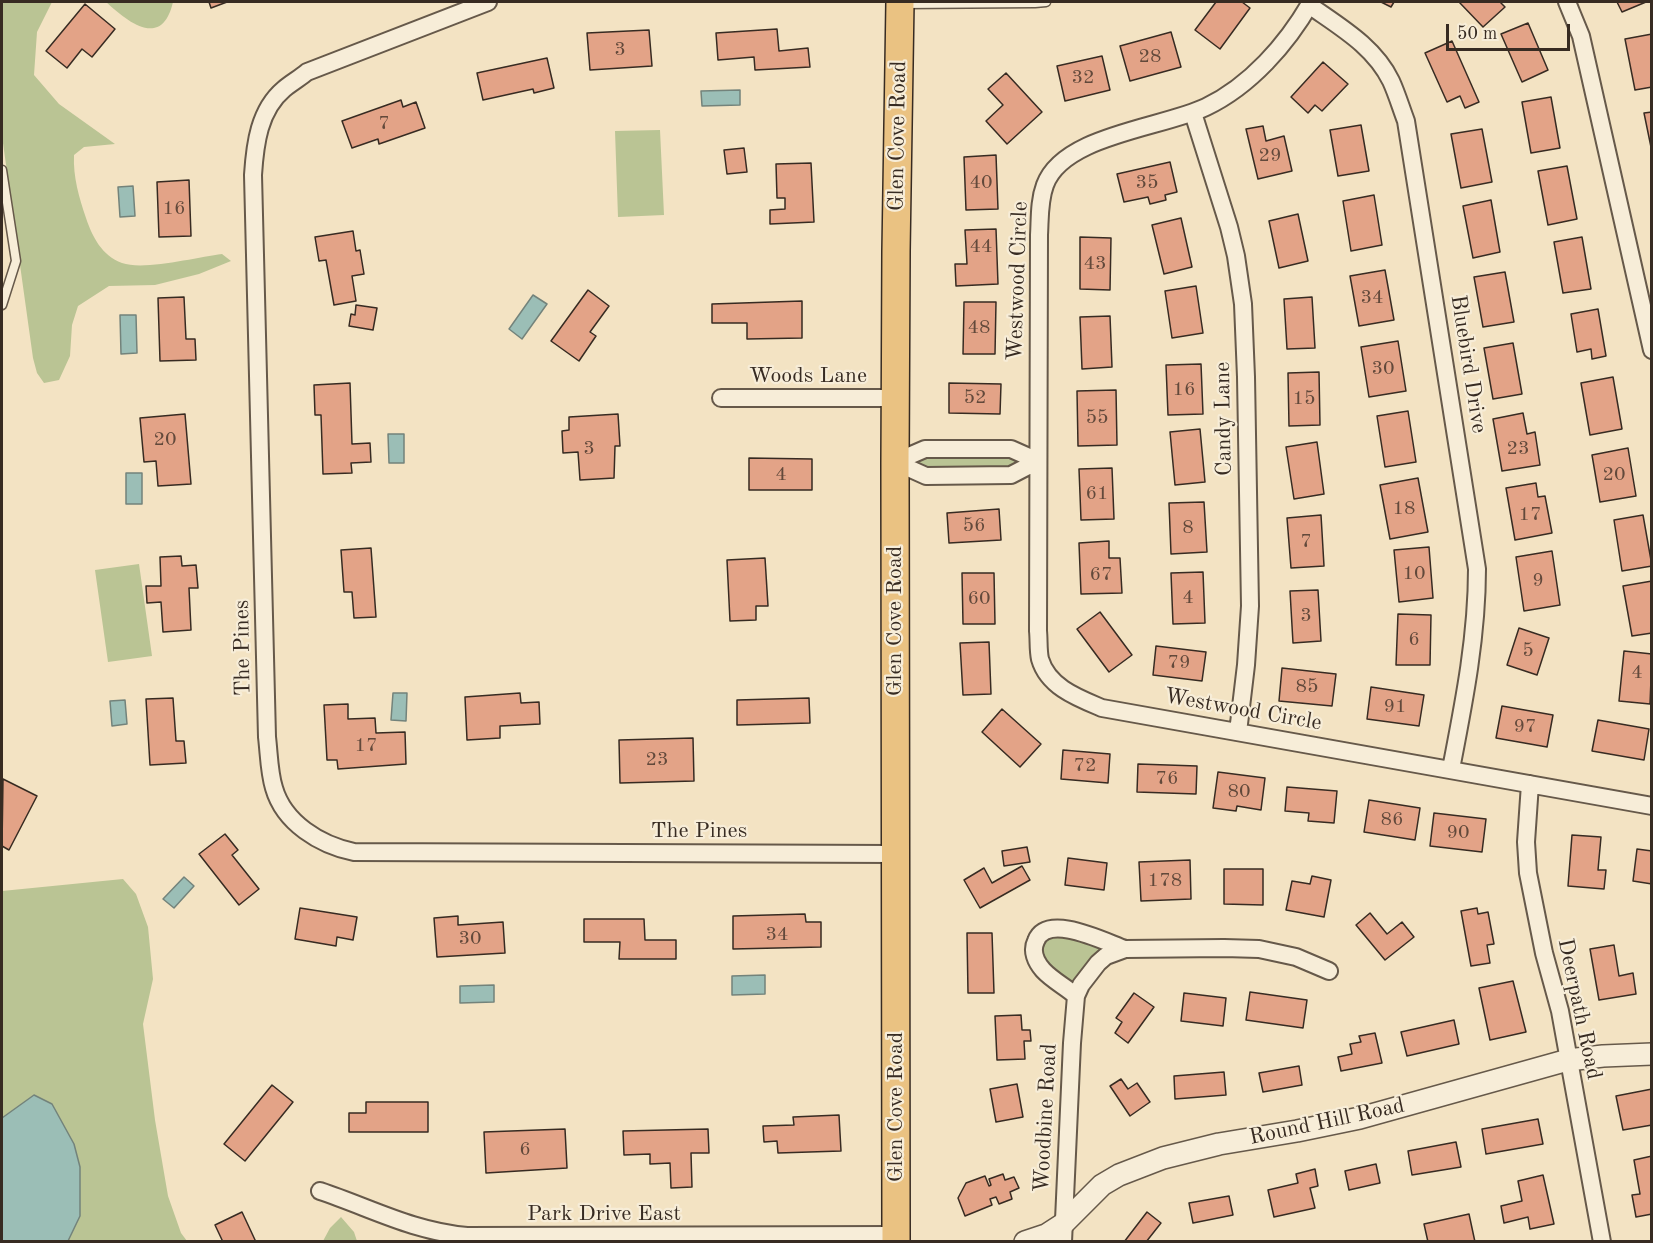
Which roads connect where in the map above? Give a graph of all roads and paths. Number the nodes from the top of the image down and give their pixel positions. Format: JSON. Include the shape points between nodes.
{"nodes":[{"id":1,"x":489,"y":2,"type":"edge"},
{"id":2,"x":1046,"y":2,"type":"edge"},
{"id":3,"x":1567,"y":2,"type":"edge"},
{"id":4,"x":900,"y":3,"type":"edge"},
{"id":5,"x":1310,"y":3,"type":"edge"},
{"id":6,"x":1193,"y":112,"type":"junction"},
{"id":7,"x":2,"y":170,"type":"edge"},
{"id":8,"x":2,"y":305,"type":"edge"},
{"id":9,"x":1652,"y":350,"type":"edge"},
{"id":10,"x":721,"y":398,"type":"dead end"},
{"id":11,"x":896,"y":398,"type":"junction"},
{"id":12,"x":1038,"y":461,"type":"junction"},
{"id":13,"x":895,"y":462,"type":"junction"},
{"id":14,"x":1238,"y":732,"type":"junction"},
{"id":15,"x":1451,"y":769,"type":"junction"},
{"id":16,"x":1530,"y":784,"type":"junction"},
{"id":17,"x":1652,"y":806,"type":"edge"},
{"id":18,"x":896,"y":854,"type":"junction"},
{"id":19,"x":1125,"y":949,"type":"junction"},
{"id":20,"x":1329,"y":971,"type":"dead end"},
{"id":21,"x":1076,"y":996,"type":"junction"},
{"id":22,"x":1652,"y":1054,"type":"edge"},
{"id":23,"x":1568,"y":1060,"type":"junction"},
{"id":24,"x":320,"y":1191,"type":"dead end"},
{"id":25,"x":1063,"y":1233,"type":"edge"},
{"id":26,"x":896,"y":1238,"type":"edge"},
{"id":27,"x":1025,"y":1242,"type":"edge"},
{"id":28,"x":1602,"y":1242,"type":"edge"}],
"edges":[{"from":1,"to":18,"type":"street","name":"The Pines","via":[[307,72],[283,90],[266,112],[255,144],[267,737],[274,788],[282,806],[315,838],[354,852]]},
{"from":2,"to":4,"type":"lane"},
{"from":3,"to":9,"type":"street","via":[[1581,36]]},
{"from":4,"to":11,"type":"main road","name":"Glen Cove Road"},
{"from":5,"to":6,"type":"street","name":"Westwood Circle","via":[[1261,68],[1207,107]]},
{"from":5,"to":15,"type":"street","name":"Bluebird Drive","via":[[1359,40],[1376,59],[1391,81],[1406,121],[1477,569],[1473,649]]},
{"from":6,"to":12,"type":"street","name":"Westwood Circle","via":[[1090,144],[1061,162],[1045,184],[1039,235]]},
{"from":6,"to":14,"type":"street","name":"Candy Lane","via":[[1229,227],[1243,304],[1250,606]]},
{"from":7,"to":8,"type":"lane","via":[[16,261]]},
{"from":10,"to":11,"type":"street","name":"Woods Lane"},
{"from":11,"to":13,"type":"main road","name":"Glen Cove Road"},
{"from":12,"to":13,"type":"street","via":[[1011,449],[925,449]]},
{"from":12,"to":13,"type":"street","via":[[1011,475],[926,476]]},
{"from":12,"to":14,"type":"street","name":"Westwood Circle","via":[[1038,631],[1041,660],[1048,675],[1072,696],[1102,708]]},
{"from":13,"to":18,"type":"main road","name":"Glen Cove Road"},
{"from":14,"to":15,"type":"street","name":"Westwood Circle"},
{"from":15,"to":16,"type":"street","name":"Westwood Circle"},
{"from":16,"to":17,"type":"street","name":"Westwood Circle"},
{"from":16,"to":23,"type":"street","name":"Deerpath Road","via":[[1528,873]]},
{"from":18,"to":26,"type":"main road","name":"Glen Cove Road"},
{"from":19,"to":20,"type":"street","name":"Woodbine Road","via":[[1259,949],[1296,957]]},
{"from":19,"to":21,"type":"street","name":"Woodbine Road","via":[[1098,963]]},
{"from":19,"to":21,"type":"street","name":"Woodbine Road","via":[[1060,928],[1037,936],[1033,947],[1044,971]]},
{"from":21,"to":25,"type":"street","name":"Woodbine Road"},
{"from":22,"to":23,"type":"street","name":"Round Hill Road"},
{"from":23,"to":25,"type":"street","name":"Round Hill Road","via":[[1360,1118],[1163,1158],[1102,1185]]},
{"from":23,"to":28,"type":"street","name":"Deerpath Road"},
{"from":24,"to":26,"type":"street","name":"Park Drive East","via":[[413,1227],[442,1234]]},
{"from":25,"to":27,"type":"street","name":"Round Hill Road"}]}
